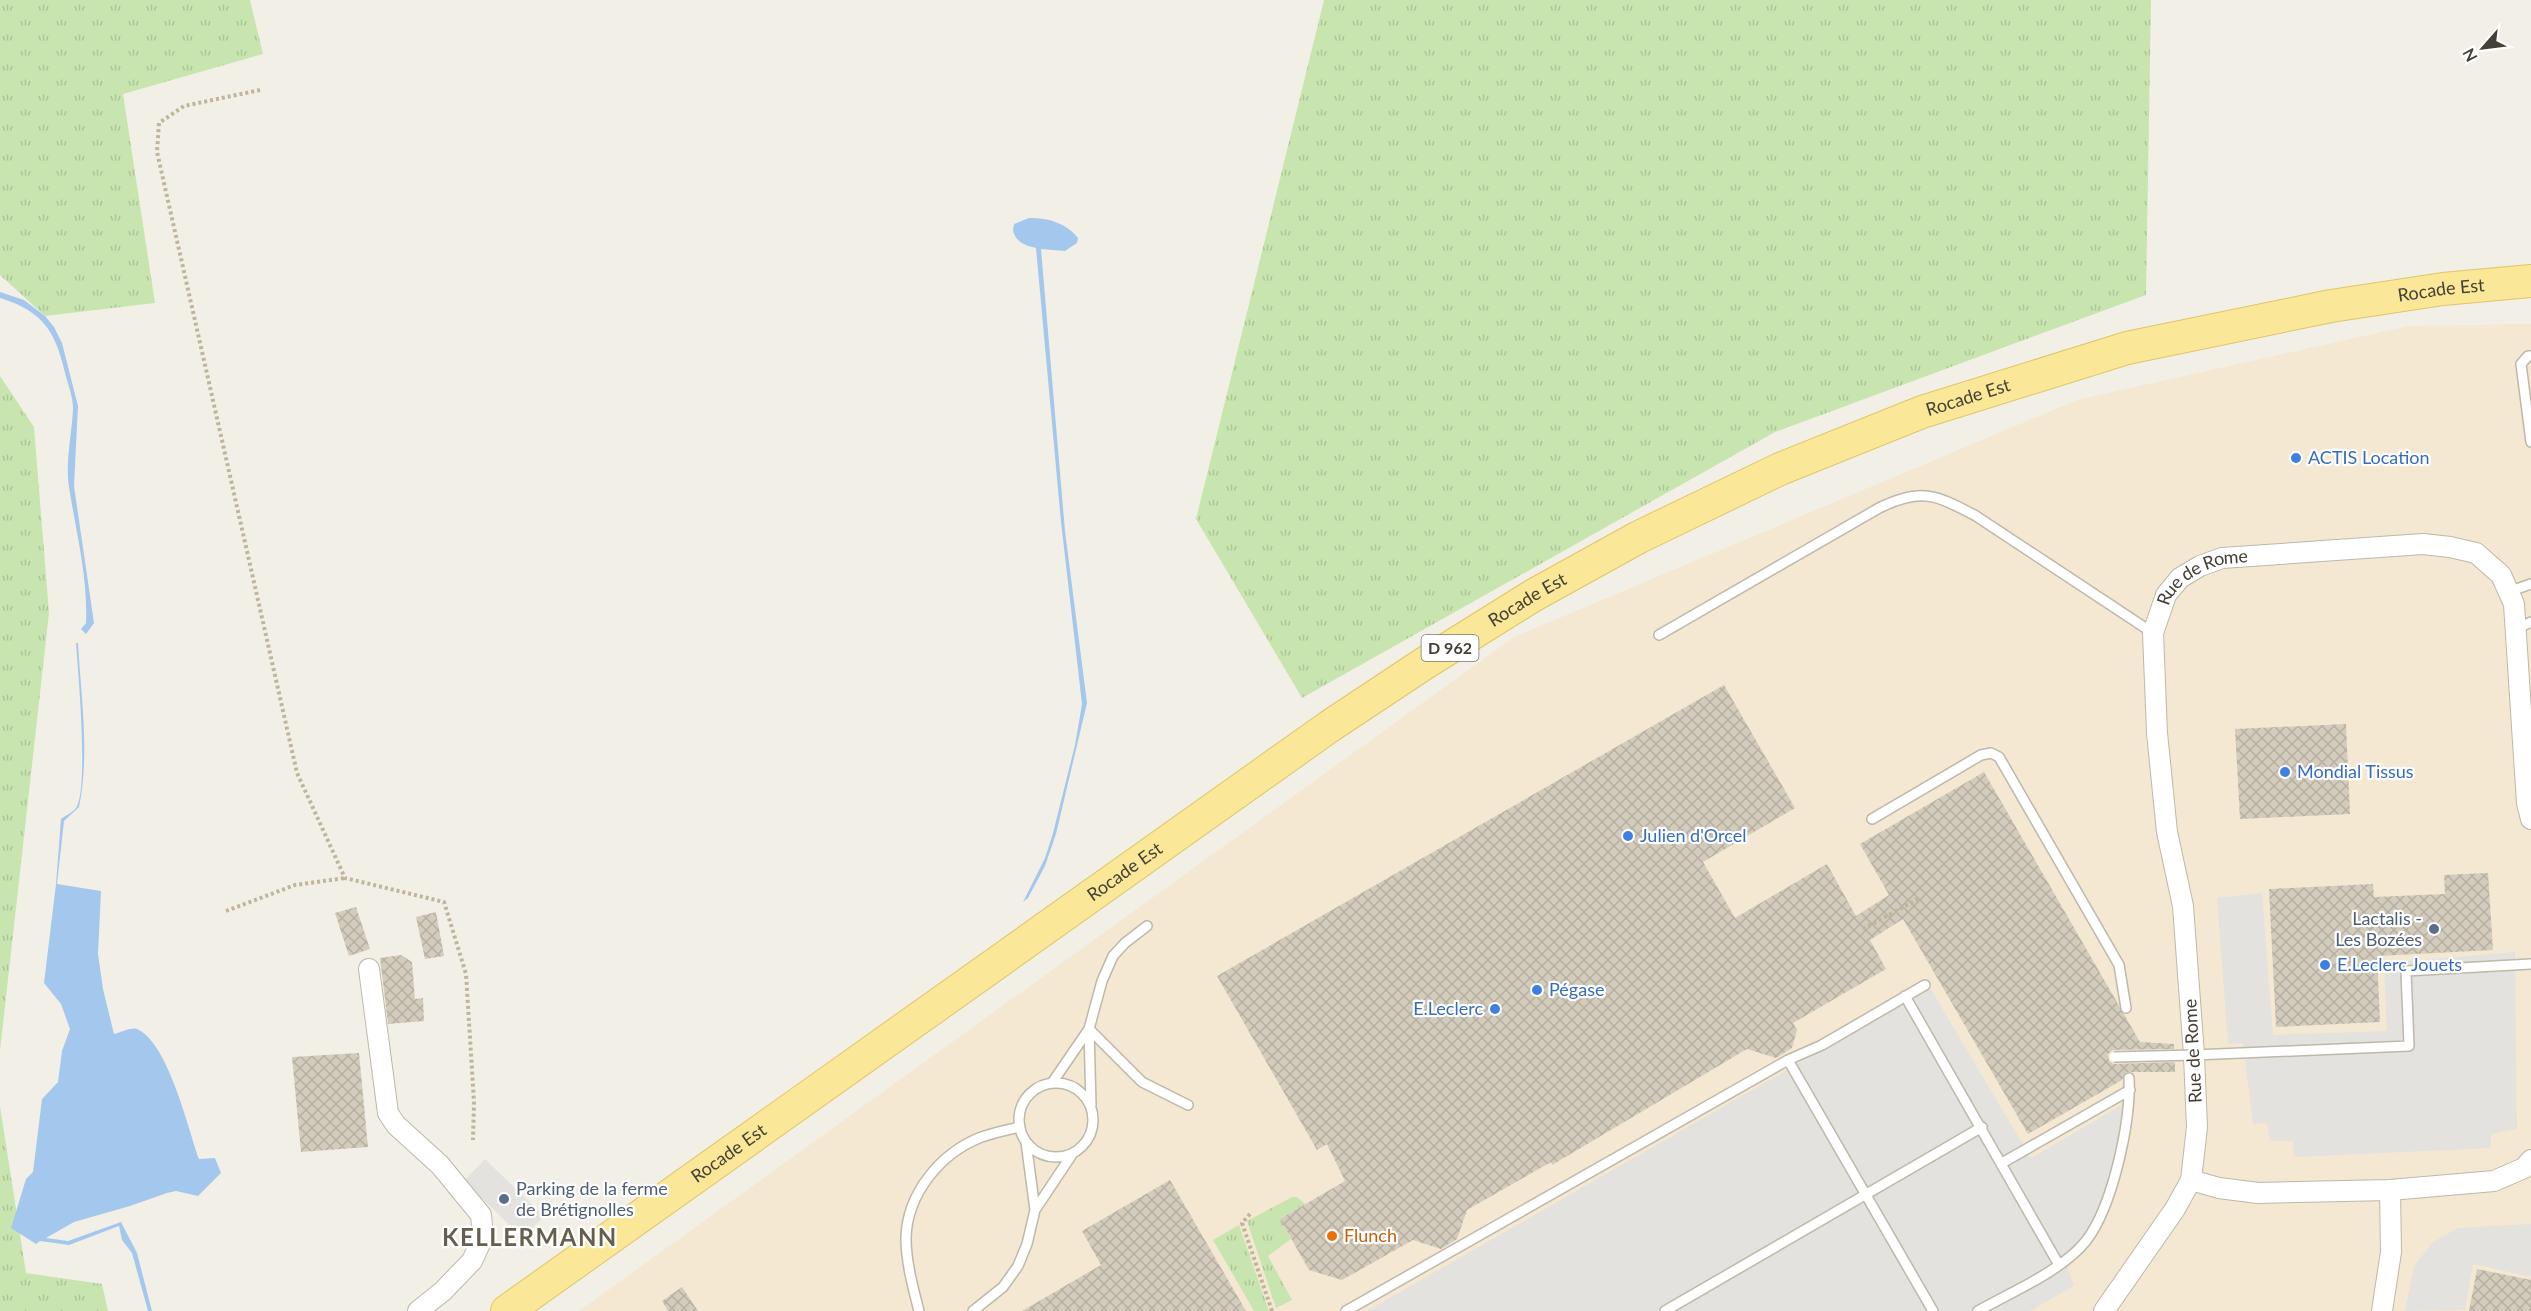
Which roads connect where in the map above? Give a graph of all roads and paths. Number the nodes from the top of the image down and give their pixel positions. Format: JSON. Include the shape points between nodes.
{"nodes":[{"id":1,"x":260,"y":90,"type":"dead end"},
{"id":2,"x":2531,"y":281,"type":"edge"},
{"id":3,"x":2531,"y":356,"type":"edge"},
{"id":4,"x":2531,"y":442,"type":"edge"},
{"id":5,"x":2531,"y":584,"type":"edge"},
{"id":6,"x":2508,"y":592,"type":"junction"},
{"id":7,"x":2524,"y":625,"type":"edge"},
{"id":8,"x":2153,"y":633,"type":"junction"},
{"id":9,"x":1659,"y":635,"type":"dead end"},
{"id":10,"x":2528,"y":755,"type":"edge"},
{"id":11,"x":1872,"y":819,"type":"dead end"},
{"id":12,"x":2531,"y":819,"type":"edge"},
{"id":13,"x":345,"y":878,"type":"junction"},
{"id":14,"x":1918,"y":899,"type":"dead end"},
{"id":15,"x":226,"y":911,"type":"dead end"},
{"id":16,"x":1147,"y":926,"type":"dead end"},
{"id":17,"x":1863,"y":929,"type":"dead end"},
{"id":18,"x":2531,"y":964,"type":"edge"},
{"id":19,"x":369,"y":969,"type":"dead end"},
{"id":20,"x":1925,"y":985,"type":"dead end"},
{"id":21,"x":1905,"y":996,"type":"junction"},
{"id":22,"x":2126,"y":1008,"type":"dead end"},
{"id":23,"x":1089,"y":1029,"type":"junction"},
{"id":24,"x":2194,"y":1055,"type":"junction"},
{"id":25,"x":2114,"y":1056,"type":"dead end"},
{"id":26,"x":1788,"y":1060,"type":"junction"},
{"id":27,"x":2129,"y":1078,"type":"dead end"},
{"id":28,"x":1052,"y":1083,"type":"junction"},
{"id":29,"x":2130,"y":1090,"type":"junction"},
{"id":30,"x":1188,"y":1105,"type":"dead end"},
{"id":31,"x":1091,"y":1107,"type":"junction"},
{"id":32,"x":1020,"y":1127,"type":"junction"},
{"id":33,"x":1982,"y":1128,"type":"junction"},
{"id":34,"x":473,"y":1140,"type":"dead end"},
{"id":35,"x":1026,"y":1142,"type":"junction"},
{"id":36,"x":1073,"y":1153,"type":"junction"},
{"id":37,"x":2531,"y":1160,"type":"edge"},
{"id":38,"x":2002,"y":1163,"type":"junction"},
{"id":39,"x":2192,"y":1180,"type":"junction"},
{"id":40,"x":2390,"y":1190,"type":"junction"},
{"id":41,"x":1865,"y":1195,"type":"junction"},
{"id":42,"x":1035,"y":1210,"type":"junction"},
{"id":43,"x":1250,"y":1214,"type":"dead end"},
{"id":44,"x":2059,"y":1265,"type":"junction"},
{"id":45,"x":418,"y":1311,"type":"edge"},
{"id":46,"x":507,"y":1311,"type":"edge"},
{"id":47,"x":919,"y":1311,"type":"edge"},
{"id":48,"x":973,"y":1311,"type":"edge"},
{"id":49,"x":1272,"y":1311,"type":"edge"},
{"id":50,"x":1346,"y":1311,"type":"edge"},
{"id":51,"x":1665,"y":1311,"type":"edge"},
{"id":52,"x":1933,"y":1311,"type":"edge"},
{"id":53,"x":1978,"y":1311,"type":"edge"},
{"id":54,"x":2104,"y":1311,"type":"edge"},
{"id":55,"x":2382,"y":1311,"type":"edge"}],
"edges":[{"from":1,"to":13,"type":"path","via":[[184,106],[159,123],[157,152],[297,774]]},
{"from":2,"to":46,"type":"main road","name":"Rocade Est","number":"D 962","via":[[2331,306],[2127,348],[1922,412],[1780,469],[1639,537],[1534,596],[1330,726]]},
{"from":3,"to":4,"type":"lane","via":[[2522,364]]},
{"from":5,"to":6,"type":"lane"},
{"from":6,"to":7,"type":"street","name":"Rue de Rome"},
{"from":6,"to":8,"type":"street","name":"Rue de Rome","via":[[2501,575],[2476,553],[2450,547],[2423,544],[2222,558],[2180,578],[2166,595]]},
{"from":7,"to":10,"type":"street","name":"Rue de Rome"},
{"from":8,"to":9,"type":"lane","via":[[1976,516],[1948,501],[1909,495],[1878,508]]},
{"from":8,"to":24,"type":"street","name":"Rue de Rome","via":[[2157,733],[2169,842],[2183,906]]},
{"from":10,"to":12,"type":"street","name":"Rue de Rome","via":[[2527,804]]},
{"from":11,"to":22,"type":"lane","via":[[1981,755],[1991,753],[1999,757],[2119,964]]},
{"from":13,"to":15,"type":"path","via":[[295,885]]},
{"from":13,"to":34,"type":"path","via":[[444,902],[466,974]]},
{"from":14,"to":17,"type":"path"},
{"from":16,"to":23,"type":"lane","via":[[1113,956]]},
{"from":18,"to":24,"type":"lane","via":[[2406,971],[2409,1046]]},
{"from":19,"to":45,"type":"street","via":[[388,1113],[440,1165],[481,1215],[483,1237],[472,1261]]},
{"from":20,"to":21,"type":"lane"},
{"from":21,"to":26,"type":"lane","via":[[1822,1045]]},
{"from":21,"to":33,"type":"lane"},
{"from":23,"to":28,"type":"lane"},
{"from":23,"to":30,"type":"lane","via":[[1142,1082]]},
{"from":23,"to":31,"type":"lane"},
{"from":24,"to":25,"type":"lane","bridge":true},
{"from":24,"to":39,"type":"street","name":"Rue de Rome","via":[[2196,1127]]},
{"from":26,"to":41,"type":"lane"},
{"from":26,"to":50,"type":"lane"},
{"from":27,"to":29,"type":"lane"},
{"from":28,"to":31,"type":"lane","via":[[1080,1092]]},
{"from":28,"to":32,"type":"lane","via":[[1027,1098]]},
{"from":29,"to":38,"type":"lane"},
{"from":29,"to":44,"type":"lane","via":[[2120,1155],[2104,1208],[2086,1241]]},
{"from":31,"to":36,"type":"lane","via":[[1090,1134]]},
{"from":32,"to":35,"type":"lane"},
{"from":32,"to":47,"type":"lane","via":[[980,1137],[957,1149],[917,1192],[906,1237]]},
{"from":33,"to":38,"type":"lane"},
{"from":33,"to":41,"type":"lane"},
{"from":35,"to":36,"type":"lane","via":[[1043,1155]]},
{"from":35,"to":42,"type":"lane"},
{"from":36,"to":42,"type":"lane"},
{"from":37,"to":40,"type":"street","via":[[2494,1181]]},
{"from":38,"to":44,"type":"lane"},
{"from":39,"to":40,"type":"street","via":[[2258,1193]]},
{"from":39,"to":54,"type":"street","name":"Rue de Rome"},
{"from":40,"to":55,"type":"street","via":[[2391,1252]]},
{"from":41,"to":51,"type":"lane"},
{"from":41,"to":52,"type":"lane"},
{"from":42,"to":48,"type":"lane","via":[[1018,1266],[1004,1287]]},
{"from":43,"to":49,"type":"path","via":[[1242,1223]]},
{"from":44,"to":53,"type":"lane"}]}
